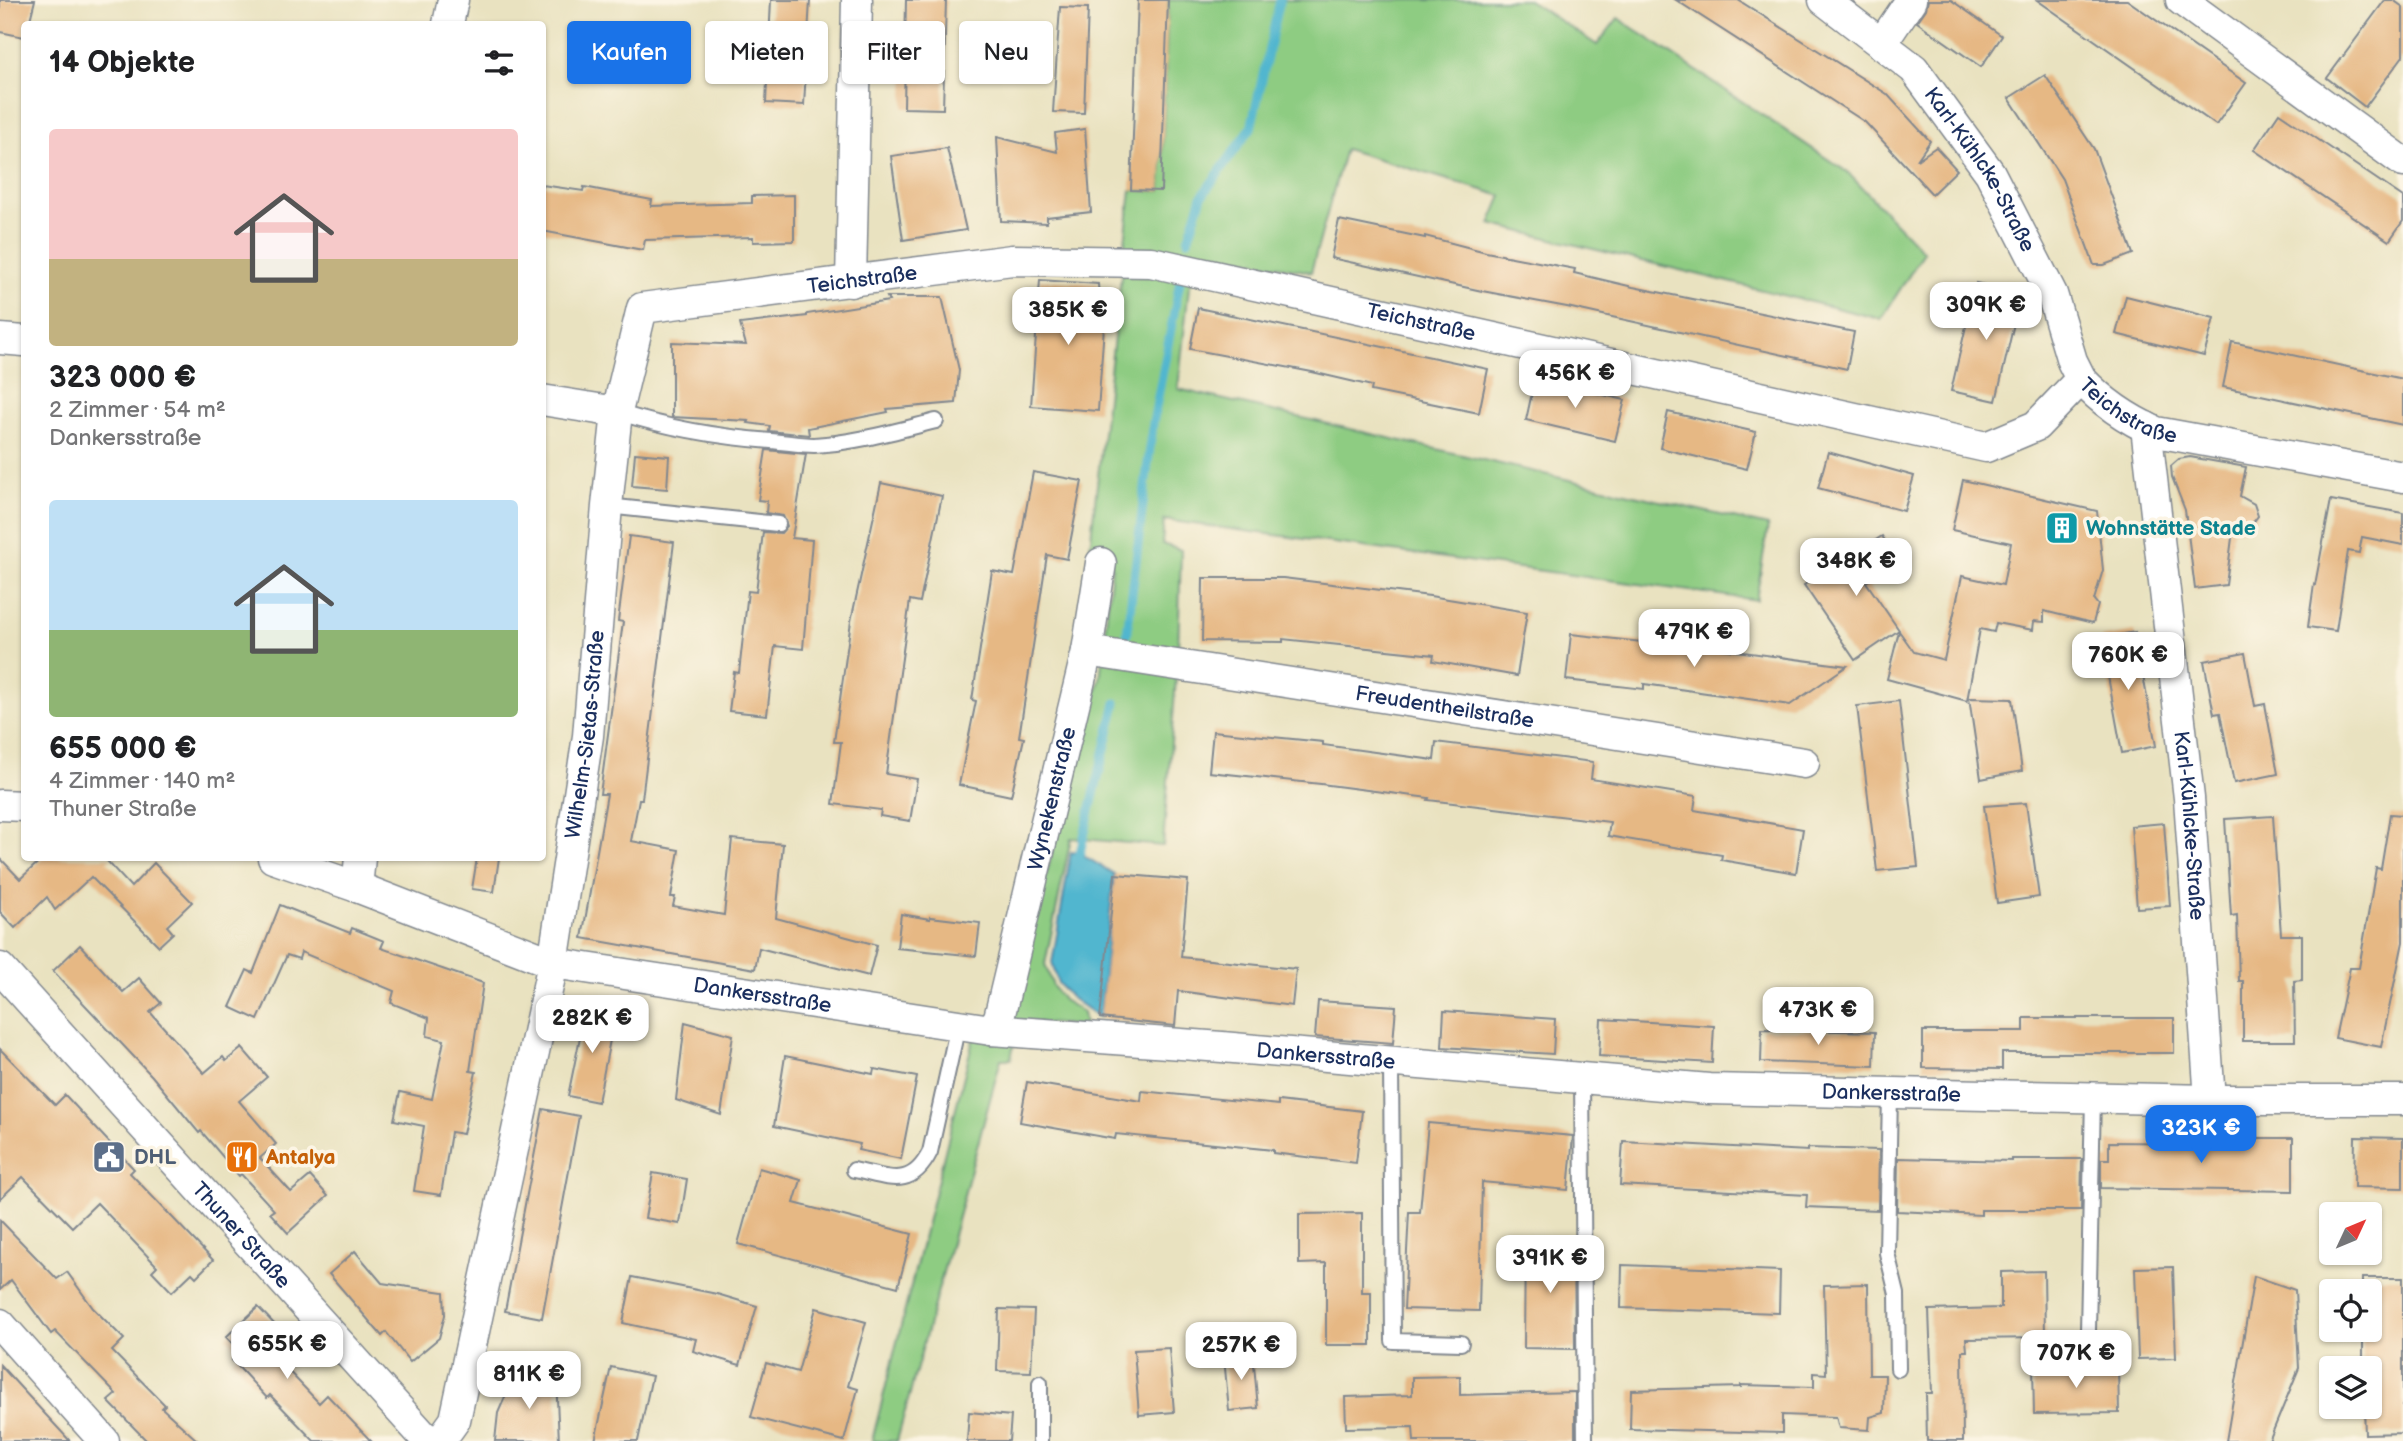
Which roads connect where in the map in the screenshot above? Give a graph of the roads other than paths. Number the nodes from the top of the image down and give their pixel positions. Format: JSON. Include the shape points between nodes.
{"nodes":[{"id":1,"x":453,"y":0,"type":"edge"},
{"id":2,"x":857,"y":0,"type":"edge"},
{"id":3,"x":1824,"y":0,"type":"edge"},
{"id":4,"x":1911,"y":0,"type":"edge"},
{"id":5,"x":2181,"y":0,"type":"edge"},
{"id":6,"x":449,"y":21,"type":"edge"},
{"id":7,"x":1882,"y":43,"type":"junction"},
{"id":8,"x":2403,"y":162,"type":"edge"},
{"id":9,"x":851,"y":282,"type":"junction"},
{"id":10,"x":642,"y":308,"type":"joint"},
{"id":11,"x":0,"y":339,"type":"edge"},
{"id":12,"x":21,"y":341,"type":"edge"},
{"id":13,"x":2081,"y":379,"type":"junction"},
{"id":14,"x":546,"y":401,"type":"edge"},
{"id":15,"x":617,"y":412,"type":"junction"},
{"id":16,"x":936,"y":421,"type":"dead end"},
{"id":17,"x":2146,"y":427,"type":"junction"},
{"id":18,"x":2403,"y":477,"type":"edge"},
{"id":19,"x":607,"y":506,"type":"junction"},
{"id":20,"x":778,"y":524,"type":"dead end"},
{"id":21,"x":1101,"y":563,"type":"dead end"},
{"id":22,"x":1087,"y":651,"type":"junction"},
{"id":23,"x":1804,"y":763,"type":"dead end"},
{"id":24,"x":0,"y":805,"type":"edge"},
{"id":25,"x":21,"y":806,"type":"edge"},
{"id":26,"x":282,"y":861,"type":"edge"},
{"id":27,"x":360,"y":861,"type":"edge"},
{"id":28,"x":357,"y":887,"type":"junction"},
{"id":29,"x":552,"y":963,"type":"junction"},
{"id":30,"x":0,"y":968,"type":"edge"},
{"id":31,"x":958,"y":1025,"type":"junction"},
{"id":32,"x":991,"y":1030,"type":"junction"},
{"id":33,"x":1391,"y":1061,"type":"junction"},
{"id":34,"x":1582,"y":1077,"type":"junction"},
{"id":35,"x":1890,"y":1093,"type":"junction"},
{"id":36,"x":2093,"y":1097,"type":"junction"},
{"id":37,"x":2210,"y":1100,"type":"junction"},
{"id":38,"x":2403,"y":1100,"type":"edge"},
{"id":39,"x":855,"y":1170,"type":"dead end"},
{"id":40,"x":0,"y":1325,"type":"edge"},
{"id":41,"x":2088,"y":1331,"type":"dead end"},
{"id":42,"x":1461,"y":1343,"type":"dead end"},
{"id":43,"x":1898,"y":1369,"type":"dead end"},
{"id":44,"x":1040,"y":1383,"type":"dead end"},
{"id":45,"x":104,"y":1441,"type":"edge"},
{"id":46,"x":428,"y":1441,"type":"edge"},
{"id":47,"x":440,"y":1441,"type":"edge"},
{"id":48,"x":1040,"y":1441,"type":"edge"},
{"id":49,"x":1586,"y":1441,"type":"edge"}],
"edges":[{"from":1,"to":6,"type":"street"},
{"from":2,"to":9,"type":"street"},
{"from":3,"to":7,"type":"street","name":"Karl-Kühlcke-Straße"},
{"from":4,"to":7,"type":"street"},
{"from":5,"to":8,"type":"street"},
{"from":7,"to":13,"type":"street","name":"Karl-Kühlcke-Straße","via":[[1914,69],[1990,173],[2052,293],[2071,361]]},
{"from":9,"to":10,"type":"street","name":"Teichstraße"},
{"from":9,"to":13,"type":"street","name":"Teichstraße","via":[[1012,260],[1151,262],[1986,447],[2036,426]]},
{"from":10,"to":15,"type":"street","name":"Wilhelm-Sietas-Straße"},
{"from":11,"to":12,"type":"street"},
{"from":13,"to":17,"type":"street","name":"Teichstraße","via":[[2097,397]]},
{"from":14,"to":15,"type":"street"},
{"from":15,"to":16,"type":"lane","via":[[681,429],[813,445],[860,440]]},
{"from":15,"to":19,"type":"street","name":"Wilhelm-Sietas-Straße"},
{"from":17,"to":18,"type":"street","name":"Teichstraße"},
{"from":17,"to":37,"type":"street","name":"Karl-Kühlcke-Straße","via":[[2189,798]]},
{"from":19,"to":20,"type":"lane"},
{"from":19,"to":29,"type":"street","name":"Wilhelm-Sietas-Straße","via":[[589,736]]},
{"from":21,"to":22,"type":"street","name":"Wynekenstraße"},
{"from":22,"to":23,"type":"street","name":"Freudentheilstraße"},
{"from":22,"to":32,"type":"street","name":"Wynekenstraße","via":[[999,1018]]},
{"from":24,"to":25,"type":"street"},
{"from":26,"to":28,"type":"street","name":"Dankersstraße"},
{"from":27,"to":28,"type":"street"},
{"from":28,"to":29,"type":"street","name":"Dankersstraße"},
{"from":29,"to":31,"type":"street","name":"Dankersstraße"},
{"from":29,"to":47,"type":"street","name":"Wilhelm-Sietas-Straße","via":[[455,1420]]},
{"from":30,"to":46,"type":"street","name":"Thuner Straße"},
{"from":31,"to":32,"type":"street","name":"Dankersstraße"},
{"from":31,"to":39,"type":"lane","via":[[930,1152],[922,1167],[900,1180]]},
{"from":32,"to":33,"type":"street","name":"Dankersstraße"},
{"from":33,"to":34,"type":"street","name":"Dankersstraße"},
{"from":33,"to":42,"type":"lane","via":[[1393,1341]]},
{"from":34,"to":35,"type":"street","name":"Dankersstraße","via":[[1709,1088]]},
{"from":34,"to":49,"type":"lane"},
{"from":35,"to":36,"type":"street","name":"Dankersstraße"},
{"from":35,"to":43,"type":"lane","via":[[1887,1253],[1897,1294]]},
{"from":36,"to":37,"type":"street","name":"Dankersstraße"},
{"from":36,"to":41,"type":"lane"},
{"from":37,"to":38,"type":"street","name":"Dankersstraße"},
{"from":40,"to":45,"type":"street"},
{"from":44,"to":48,"type":"lane"}]}
